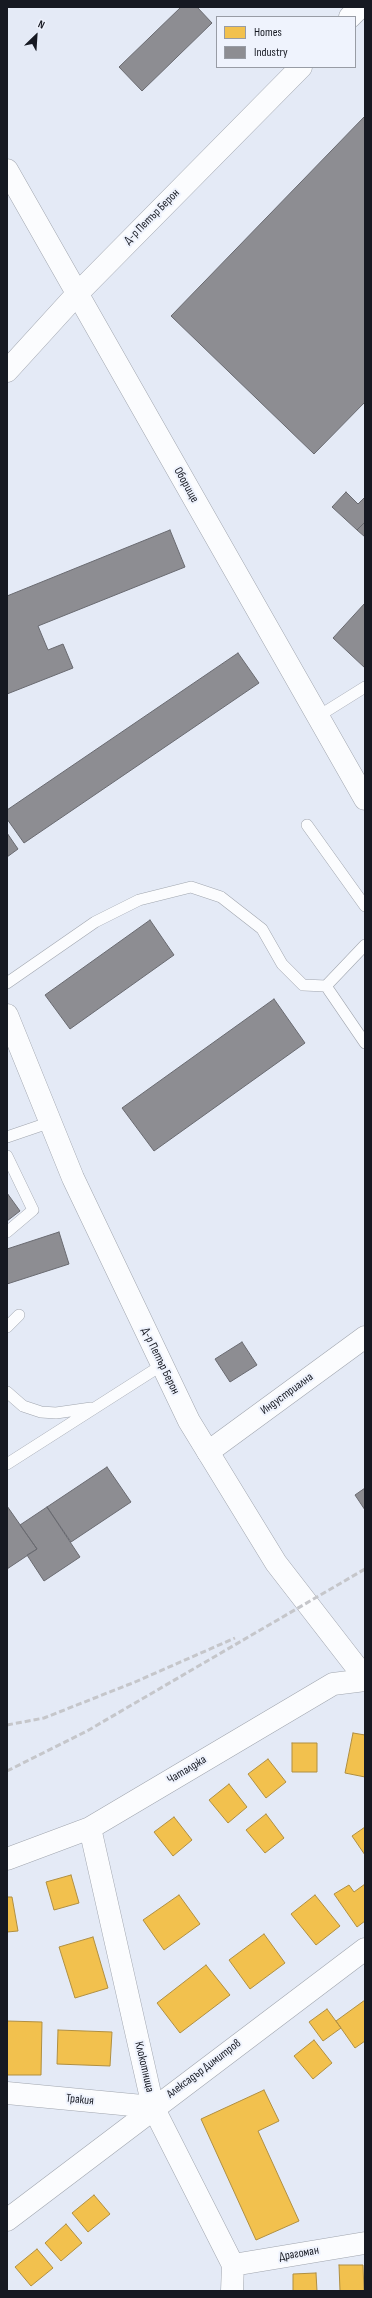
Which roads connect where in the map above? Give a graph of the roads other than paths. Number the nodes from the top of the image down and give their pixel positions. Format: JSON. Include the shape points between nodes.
{"nodes":[{"id":1,"x":360,"y":7,"type":"edge"},
{"id":2,"x":351,"y":16,"type":"edge"},
{"id":3,"x":300,"y":68,"type":"edge"},
{"id":4,"x":7,"y":170,"type":"edge"},
{"id":5,"x":78,"y":293,"type":"junction"},
{"id":6,"x":7,"y":371,"type":"edge"},
{"id":7,"x":365,"y":687,"type":"edge"},
{"id":8,"x":317,"y":717,"type":"junction"},
{"id":9,"x":365,"y":800,"type":"edge"},
{"id":10,"x":307,"y":825,"type":"dead end"},
{"id":11,"x":365,"y":906,"type":"edge"},
{"id":12,"x":365,"y":945,"type":"edge"},
{"id":13,"x":7,"y":982,"type":"edge"},
{"id":14,"x":326,"y":986,"type":"junction"},
{"id":15,"x":8,"y":1019,"type":"edge"},
{"id":16,"x":365,"y":1044,"type":"edge"},
{"id":17,"x":51,"y":1122,"type":"junction"},
{"id":18,"x":7,"y":1137,"type":"edge"},
{"id":19,"x":7,"y":1156,"type":"edge"},
{"id":20,"x":7,"y":1232,"type":"edge"},
{"id":21,"x":19,"y":1315,"type":"dead end"},
{"id":22,"x":7,"y":1327,"type":"edge"},
{"id":23,"x":365,"y":1337,"type":"edge"},
{"id":24,"x":162,"y":1365,"type":"junction"},
{"id":25,"x":7,"y":1392,"type":"edge"},
{"id":26,"x":96,"y":1407,"type":"junction"},
{"id":27,"x":208,"y":1452,"type":"junction"},
{"id":28,"x":7,"y":1464,"type":"edge"},
{"id":29,"x":365,"y":1679,"type":"edge"},
{"id":30,"x":90,"y":1828,"type":"junction"},
{"id":31,"x":7,"y":1859,"type":"edge"},
{"id":32,"x":365,"y":1949,"type":"edge"},
{"id":33,"x":7,"y":2092,"type":"edge"},
{"id":34,"x":153,"y":2108,"type":"junction"},
{"id":35,"x":7,"y":2220,"type":"edge"},
{"id":36,"x":365,"y":2243,"type":"edge"},
{"id":37,"x":233,"y":2265,"type":"junction"},
{"id":38,"x":232,"y":2291,"type":"edge"}],
"edges":[{"from":1,"to":2,"type":"street"},
{"from":3,"to":5,"type":"street","name":"Д-р Петър Берон"},
{"from":4,"to":5,"type":"street","name":"Оборище"},
{"from":5,"to":6,"type":"street","name":"Д-р Петър Берон"},
{"from":5,"to":8,"type":"street","name":"Оборище"},
{"from":7,"to":8,"type":"lane"},
{"from":8,"to":9,"type":"street","name":"Оборище"},
{"from":10,"to":11,"type":"lane"},
{"from":12,"to":14,"type":"lane"},
{"from":13,"to":14,"type":"lane","via":[[95,922],[139,900],[191,887],[221,897],[262,929],[282,964],[303,985]]},
{"from":14,"to":16,"type":"lane"},
{"from":15,"to":17,"type":"street","name":"Д-р Петър Берон"},
{"from":17,"to":18,"type":"lane"},
{"from":17,"to":24,"type":"street","name":"Д-р Петър Берон","via":[[73,1178]]},
{"from":19,"to":20,"type":"lane","via":[[34,1210]]},
{"from":21,"to":22,"type":"lane"},
{"from":23,"to":27,"type":"street","name":"Индустриална"},
{"from":24,"to":26,"type":"lane"},
{"from":24,"to":27,"type":"street","name":"Д-р Петър Берон","via":[[189,1421]]},
{"from":25,"to":26,"type":"lane","via":[[23,1406],[41,1412],[56,1413]]},
{"from":26,"to":28,"type":"lane"},
{"from":27,"to":29,"type":"street","name":"Д-р Петър Берон","via":[[276,1563]]},
{"from":29,"to":30,"type":"street","name":"Чаталджа","via":[[332,1684]]},
{"from":30,"to":31,"type":"street","name":"Чаталджа"},
{"from":30,"to":34,"type":"street","name":"Клокотница"},
{"from":32,"to":34,"type":"street","name":"Алексадър Димитров"},
{"from":33,"to":34,"type":"street","name":"Тракия"},
{"from":34,"to":35,"type":"street","name":"Алексадър Димитров"},
{"from":34,"to":37,"type":"street","name":"Клокотница"},
{"from":36,"to":37,"type":"street","name":"Драгоман"},
{"from":37,"to":38,"type":"street","name":"Клокотница"}]}
